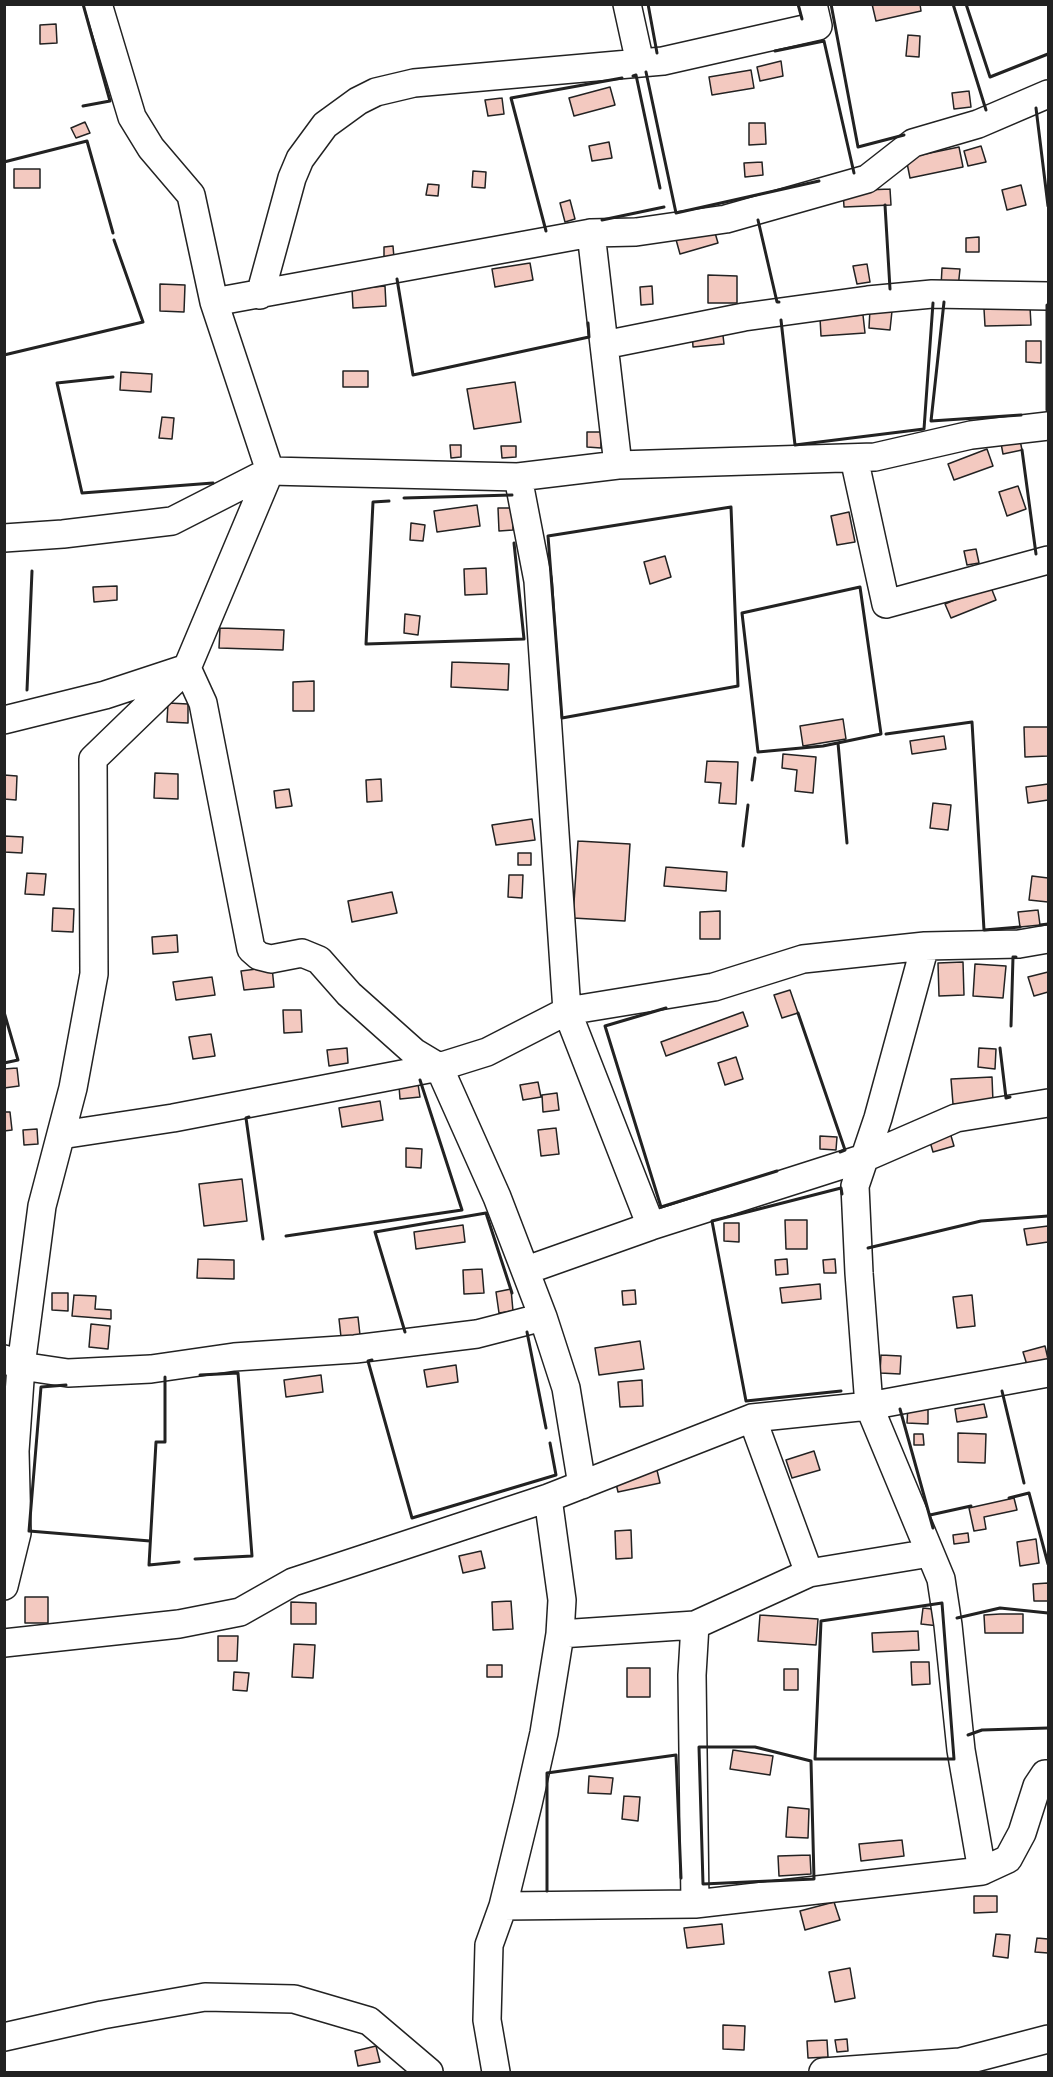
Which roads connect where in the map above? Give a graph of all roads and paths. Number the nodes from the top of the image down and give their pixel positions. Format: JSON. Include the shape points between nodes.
{"nodes":[{"id":1,"x":98,"y":4,"type":"edge"},
{"id":2,"x":627,"y":4,"type":"edge"},
{"id":3,"x":813,"y":4,"type":"edge"},
{"id":4,"x":640,"y":63,"type":"junction"},
{"id":5,"x":1048,"y":94,"type":"edge"},
{"id":6,"x":591,"y":232,"type":"junction"},
{"id":7,"x":260,"y":295,"type":"junction"},
{"id":8,"x":1048,"y":296,"type":"edge"},
{"id":9,"x":214,"y":302,"type":"junction"},
{"id":10,"x":604,"y":345,"type":"junction"},
{"id":11,"x":1048,"y":426,"type":"edge"},
{"id":12,"x":854,"y":458,"type":"junction"},
{"id":13,"x":618,"y":465,"type":"junction"},
{"id":14,"x":270,"y":471,"type":"junction"},
{"id":15,"x":518,"y":477,"type":"junction"},
{"id":16,"x":4,"y":538,"type":"edge"},
{"id":17,"x":1048,"y":560,"type":"edge"},
{"id":18,"x":187,"y":668,"type":"junction"},
{"id":19,"x":4,"y":720,"type":"edge"},
{"id":20,"x":1048,"y":939,"type":"edge"},
{"id":21,"x":925,"y":946,"type":"junction"},
{"id":22,"x":567,"y":1011,"type":"junction"},
{"id":23,"x":439,"y":1066,"type":"junction"},
{"id":24,"x":1048,"y":1103,"type":"edge"},
{"id":25,"x":61,"y":1135,"type":"junction"},
{"id":26,"x":864,"y":1158,"type":"junction"},
{"id":27,"x":651,"y":1226,"type":"junction"},
{"id":28,"x":526,"y":1270,"type":"junction"},
{"id":29,"x":543,"y":1317,"type":"junction"},
{"id":30,"x":13,"y":1363,"type":"edge"},
{"id":31,"x":1048,"y":1373,"type":"edge"},
{"id":32,"x":869,"y":1406,"type":"junction"},
{"id":33,"x":752,"y":1418,"type":"junction"},
{"id":34,"x":582,"y":1485,"type":"junction"},
{"id":35,"x":548,"y":1498,"type":"junction"},
{"id":36,"x":930,"y":1553,"type":"junction"},
{"id":37,"x":809,"y":1573,"type":"junction"},
{"id":38,"x":4,"y":1586,"type":"edge"},
{"id":39,"x":695,"y":1625,"type":"junction"},
{"id":40,"x":560,"y":1634,"type":"junction"},
{"id":41,"x":4,"y":1643,"type":"edge"},
{"id":42,"x":1048,"y":1774,"type":"edge"},
{"id":43,"x":982,"y":1871,"type":"junction"},
{"id":44,"x":695,"y":1904,"type":"junction"},
{"id":45,"x":503,"y":1906,"type":"junction"},
{"id":46,"x":4,"y":2037,"type":"edge"},
{"id":47,"x":1048,"y":2039,"type":"edge"},
{"id":48,"x":967,"y":2068,"type":"edge"},
{"id":49,"x":429,"y":2073,"type":"edge"},
{"id":50,"x":496,"y":2073,"type":"edge"},
{"id":51,"x":823,"y":2073,"type":"edge"}],
"edges":[{"from":1,"to":9,"type":"street","via":[[132,117],[151,148],[191,195]]},
{"from":2,"to":4,"type":"street"},
{"from":3,"to":4,"type":"street","via":[[818,26],[674,59]]},
{"from":4,"to":7,"type":"street","via":[[414,83],[358,100],[325,125],[300,159]]},
{"from":5,"to":6,"type":"street","via":[[978,124],[913,143],[867,179],[813,197],[726,219],[636,232]]},
{"from":6,"to":7,"type":"street"},
{"from":6,"to":10,"type":"street"},
{"from":7,"to":9,"type":"street"},
{"from":8,"to":10,"type":"street","via":[[932,294],[868,300],[744,317]]},
{"from":9,"to":14,"type":"street"},
{"from":10,"to":13,"type":"street"},
{"from":11,"to":12,"type":"street","via":[[971,435],[875,457]]},
{"from":12,"to":13,"type":"street"},
{"from":12,"to":17,"type":"street","via":[[886,604]]},
{"from":13,"to":15,"type":"street"},
{"from":14,"to":15,"type":"street"},
{"from":14,"to":16,"type":"street","via":[[171,521]]},
{"from":14,"to":18,"type":"street"},
{"from":15,"to":22,"type":"street","via":[[538,581]]},
{"from":18,"to":19,"type":"street","via":[[105,695]]},
{"from":18,"to":23,"type":"street","via":[[203,704],[251,949],[259,956],[271,958],[302,953],[319,960],[349,994],[414,1052]]},
{"from":18,"to":25,"type":"street","via":[[93,759],[94,974]]},
{"from":20,"to":21,"type":"street","via":[[1019,944]]},
{"from":21,"to":22,"type":"street","via":[[803,959],[714,987]]},
{"from":21,"to":26,"type":"street"},
{"from":22,"to":23,"type":"street","via":[[487,1052]]},
{"from":22,"to":27,"type":"street"},
{"from":23,"to":25,"type":"street","via":[[173,1118]]},
{"from":23,"to":28,"type":"street"},
{"from":24,"to":26,"type":"street","via":[[956,1118]]},
{"from":25,"to":30,"type":"street","via":[[42,1206]]},
{"from":26,"to":27,"type":"street"},
{"from":26,"to":32,"type":"street","via":[[855,1186]]},
{"from":27,"to":28,"type":"street"},
{"from":28,"to":29,"type":"street"},
{"from":29,"to":30,"type":"street","via":[[477,1334],[355,1349],[234,1357],[151,1369],[68,1372]]},
{"from":29,"to":34,"type":"street","via":[[566,1388]]},
{"from":30,"to":38,"type":"street","via":[[17,1533]]},
{"from":31,"to":32,"type":"street"},
{"from":32,"to":33,"type":"street"},
{"from":32,"to":36,"type":"street"},
{"from":33,"to":34,"type":"street"},
{"from":33,"to":37,"type":"street"},
{"from":34,"to":35,"type":"street"},
{"from":35,"to":40,"type":"street","via":[[562,1600]]},
{"from":35,"to":41,"type":"street","via":[[293,1582],[240,1612],[179,1624]]},
{"from":36,"to":37,"type":"street"},
{"from":36,"to":43,"type":"street","via":[[940,1579],[948,1624],[961,1750]]},
{"from":37,"to":39,"type":"street"},
{"from":39,"to":40,"type":"street"},
{"from":39,"to":44,"type":"street","via":[[692,1675]]},
{"from":40,"to":45,"type":"street","via":[[544,1733]]},
{"from":42,"to":43,"type":"street","via":[[1037,1786],[1022,1833],[1008,1859]]},
{"from":43,"to":44,"type":"street"},
{"from":44,"to":45,"type":"street"},
{"from":45,"to":50,"type":"street","via":[[489,1945],[487,2020]]},
{"from":46,"to":49,"type":"street","via":[[204,1997],[294,1999],[369,2021]]},
{"from":47,"to":48,"type":"street"},
{"from":48,"to":51,"type":"street"}]}
